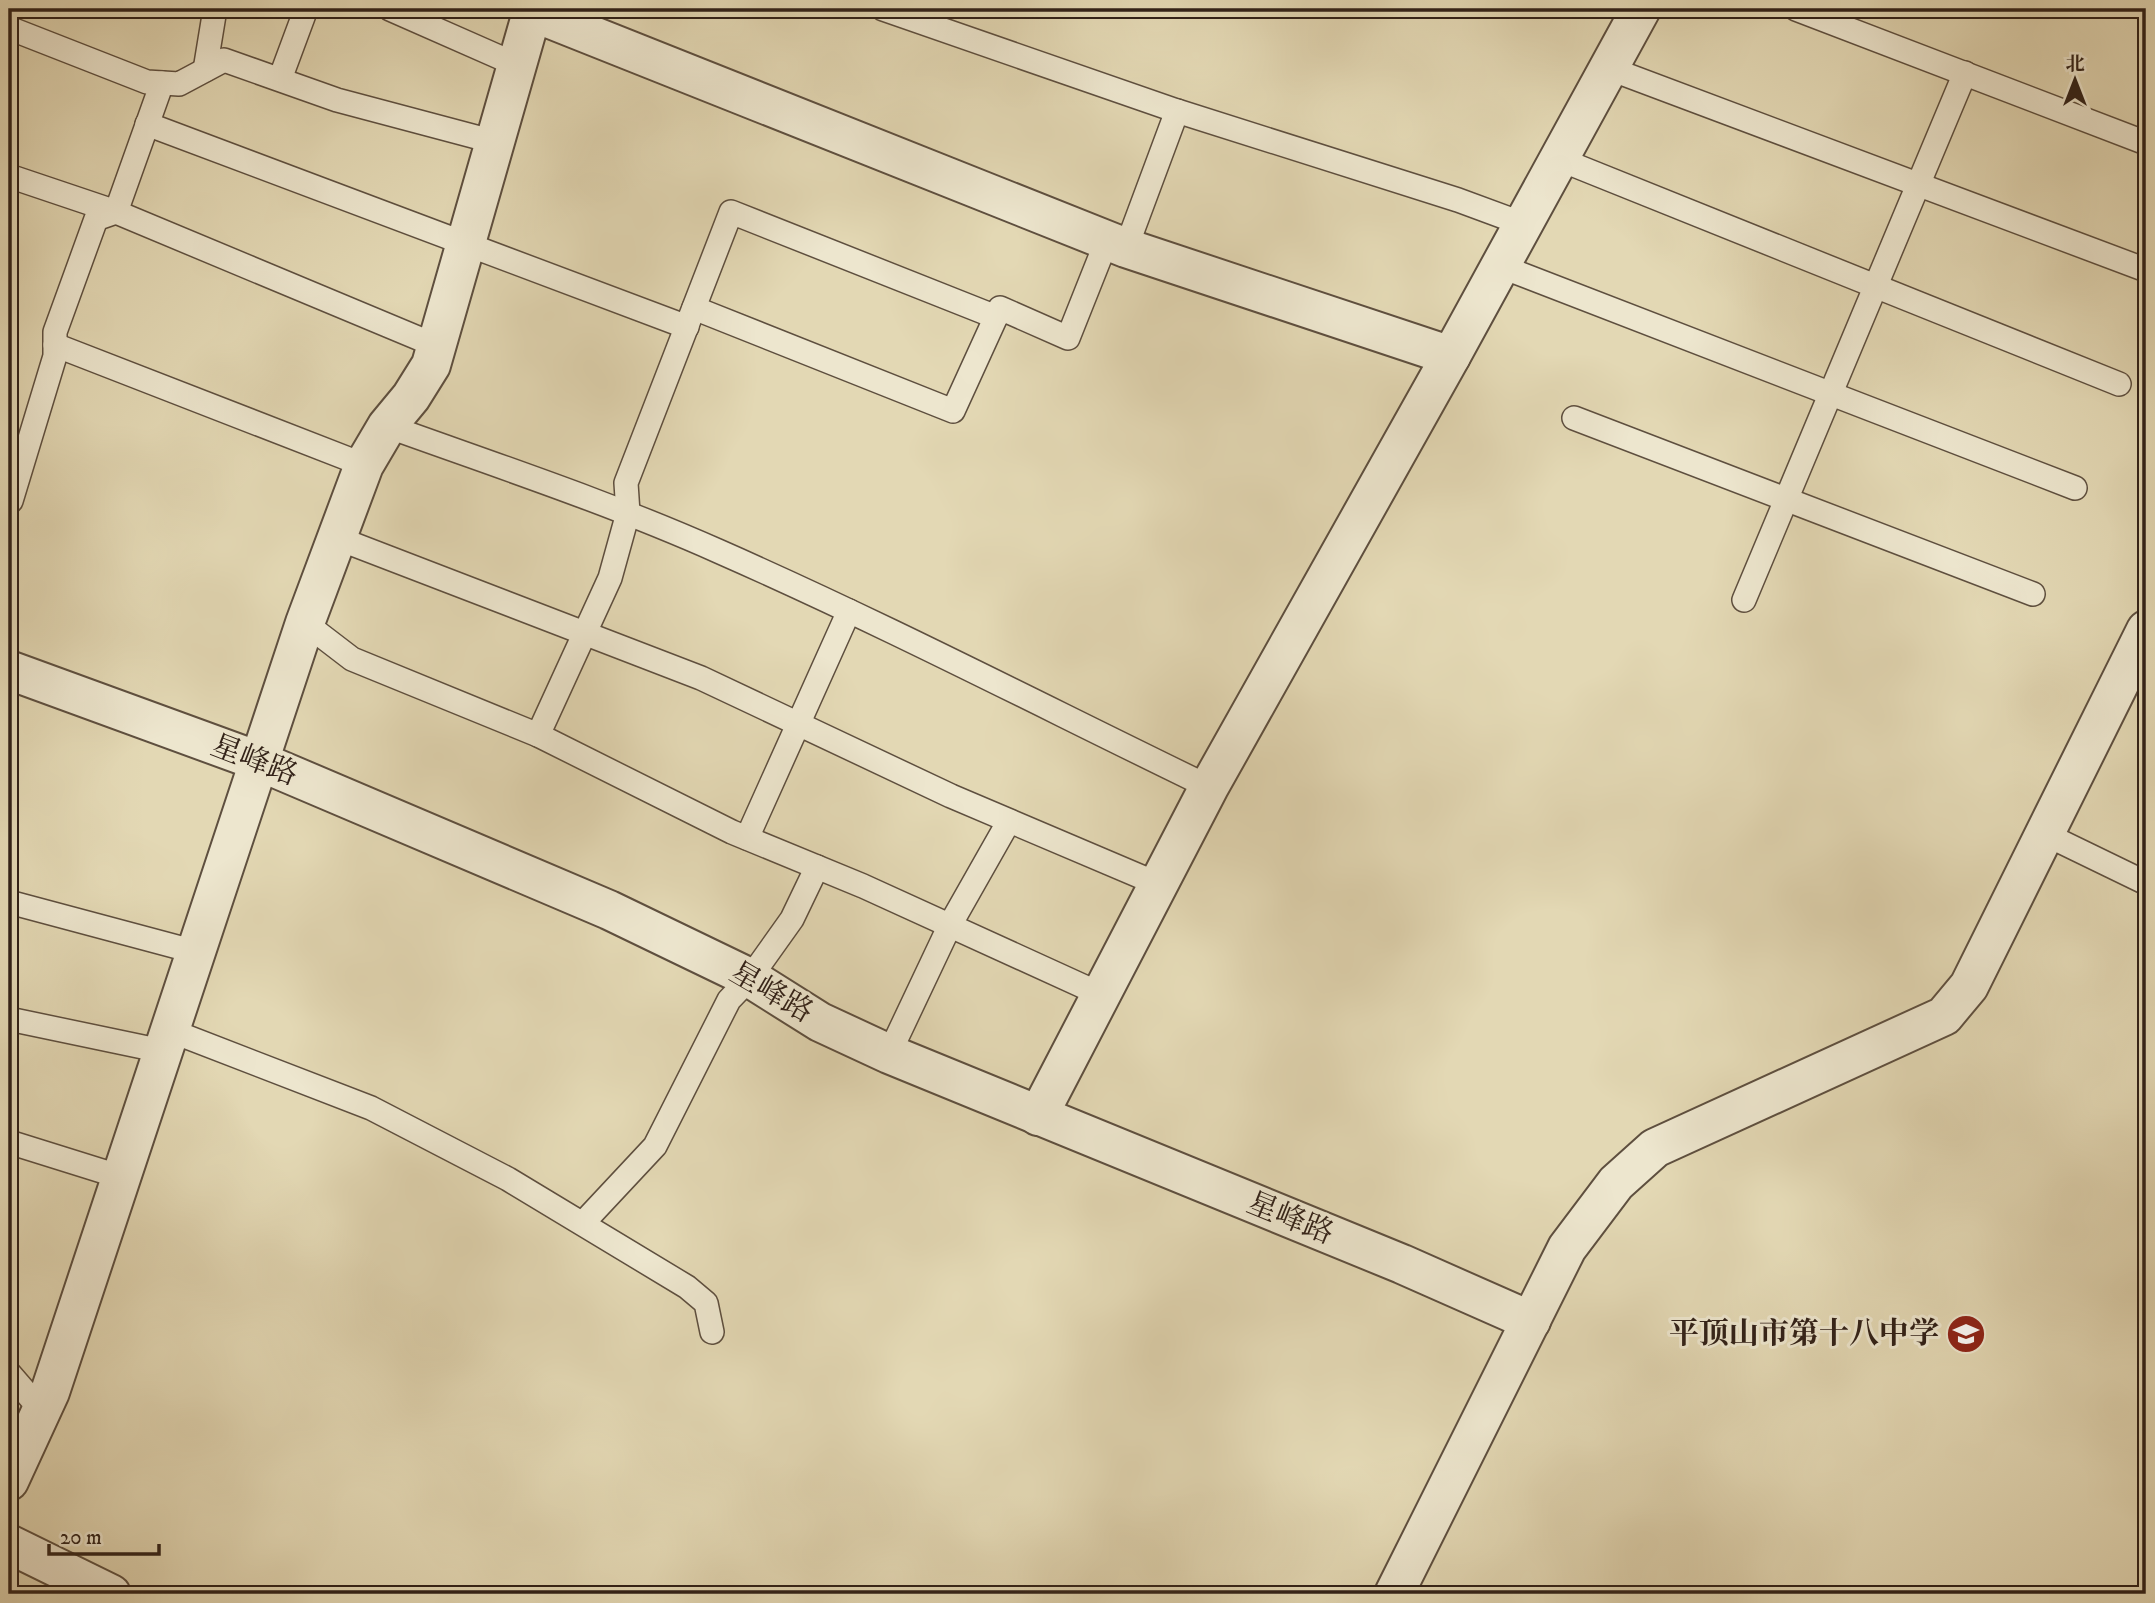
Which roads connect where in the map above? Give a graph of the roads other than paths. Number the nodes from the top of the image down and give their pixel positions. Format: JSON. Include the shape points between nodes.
{"nodes":[{"id":1,"x":215,"y":9,"type":"edge"},
{"id":2,"x":306,"y":9,"type":"edge"},
{"id":3,"x":883,"y":9,"type":"edge"},
{"id":4,"x":1640,"y":9,"type":"edge"},
{"id":5,"x":1796,"y":9,"type":"edge"},
{"id":6,"x":533,"y":10,"type":"edge"},
{"id":7,"x":405,"y":12,"type":"edge"},
{"id":8,"x":9,"y":28,"type":"edge"},
{"id":9,"x":517,"y":65,"type":"junction"},
{"id":10,"x":1608,"y":68,"type":"junction"},
{"id":11,"x":205,"y":70,"type":"junction"},
{"id":12,"x":1965,"y":73,"type":"junction"},
{"id":13,"x":279,"y":79,"type":"junction"},
{"id":14,"x":162,"y":83,"type":"junction"},
{"id":15,"x":1177,"y":111,"type":"junction"},
{"id":16,"x":147,"y":124,"type":"junction"},
{"id":17,"x":495,"y":142,"type":"junction"},
{"id":18,"x":2146,"y":143,"type":"edge"},
{"id":19,"x":1559,"y":159,"type":"junction"},
{"id":20,"x":9,"y":176,"type":"edge"},
{"id":21,"x":1918,"y":185,"type":"junction"},
{"id":22,"x":116,"y":212,"type":"junction"},
{"id":23,"x":1523,"y":224,"type":"junction"},
{"id":24,"x":466,"y":243,"type":"junction"},
{"id":25,"x":1116,"y":244,"type":"junction"},
{"id":26,"x":1500,"y":266,"type":"junction"},
{"id":27,"x":2146,"y":270,"type":"edge"},
{"id":28,"x":1875,"y":286,"type":"junction"},
{"id":29,"x":996,"y":317,"type":"junction"},
{"id":30,"x":690,"y":318,"type":"junction"},
{"id":31,"x":55,"y":345,"type":"junction"},
{"id":32,"x":437,"y":346,"type":"junction"},
{"id":33,"x":1451,"y":356,"type":"junction"},
{"id":34,"x":2119,"y":384,"type":"dead end"},
{"id":35,"x":1830,"y":394,"type":"junction"},
{"id":36,"x":1574,"y":418,"type":"dead end"},
{"id":37,"x":387,"y":426,"type":"junction"},
{"id":38,"x":364,"y":465,"type":"junction"},
{"id":39,"x":2075,"y":488,"type":"dead end"},
{"id":40,"x":1786,"y":499,"type":"junction"},
{"id":41,"x":11,"y":500,"type":"dead end"},
{"id":42,"x":628,"y":513,"type":"junction"},
{"id":43,"x":337,"y":538,"type":"junction"},
{"id":44,"x":2033,"y":594,"type":"dead end"},
{"id":45,"x":1744,"y":600,"type":"dead end"},
{"id":46,"x":849,"y":611,"type":"junction"},
{"id":47,"x":305,"y":623,"type":"junction"},
{"id":48,"x":2146,"y":630,"type":"edge"},
{"id":49,"x":585,"y":633,"type":"junction"},
{"id":50,"x":9,"y":670,"type":"edge"},
{"id":51,"x":798,"y":724,"type":"junction"},
{"id":52,"x":538,"y":735,"type":"junction"},
{"id":53,"x":261,"y":762,"type":"junction"},
{"id":54,"x":1209,"y":787,"type":"junction"},
{"id":55,"x":1009,"y":821,"type":"junction"},
{"id":56,"x":2045,"y":834,"type":"junction"},
{"id":57,"x":747,"y":838,"type":"junction"},
{"id":58,"x":817,"y":867,"type":"junction"},
{"id":59,"x":2146,"y":883,"type":"edge"},
{"id":60,"x":1158,"y":884,"type":"junction"},
{"id":61,"x":9,"y":902,"type":"edge"},
{"id":62,"x":950,"y":925,"type":"junction"},
{"id":63,"x":196,"y":951,"type":"junction"},
{"id":64,"x":750,"y":978,"type":"junction"},
{"id":65,"x":1100,"y":994,"type":"junction"},
{"id":66,"x":9,"y":1019,"type":"edge"},
{"id":67,"x":166,"y":1040,"type":"junction"},
{"id":68,"x":889,"y":1054,"type":"junction"},
{"id":69,"x":1038,"y":1116,"type":"junction"},
{"id":70,"x":9,"y":1142,"type":"edge"},
{"id":71,"x":121,"y":1177,"type":"junction"},
{"id":72,"x":583,"y":1223,"type":"junction"},
{"id":73,"x":1531,"y":1321,"type":"junction"},
{"id":74,"x":712,"y":1332,"type":"dead end"},
{"id":75,"x":9,"y":1373,"type":"edge"},
{"id":76,"x":41,"y":1410,"type":"junction"},
{"id":77,"x":9,"y":1478,"type":"edge"},
{"id":78,"x":9,"y":1544,"type":"edge"},
{"id":79,"x":111,"y":1594,"type":"edge"},
{"id":80,"x":1394,"y":1594,"type":"edge"}],
"edges":[{"from":1,"to":11,"type":"lane"},
{"from":2,"to":13,"type":"lane"},
{"from":3,"to":15,"type":"lane"},
{"from":4,"to":10,"type":"street"},
{"from":5,"to":12,"type":"lane"},
{"from":6,"to":9,"type":"street"},
{"from":6,"to":25,"type":"street"},
{"from":7,"to":9,"type":"lane"},
{"from":8,"to":14,"type":"lane","via":[[147,82]]},
{"from":9,"to":17,"type":"street"},
{"from":10,"to":19,"type":"street"},
{"from":10,"to":21,"type":"lane"},
{"from":11,"to":13,"type":"lane","via":[[224,60]]},
{"from":11,"to":14,"type":"lane","via":[[178,84]]},
{"from":12,"to":18,"type":"lane"},
{"from":12,"to":21,"type":"lane"},
{"from":13,"to":17,"type":"lane","via":[[337,100]]},
{"from":14,"to":16,"type":"lane"},
{"from":15,"to":23,"type":"lane"},
{"from":15,"to":25,"type":"lane"},
{"from":16,"to":22,"type":"lane"},
{"from":16,"to":24,"type":"lane"},
{"from":17,"to":24,"type":"street"},
{"from":19,"to":23,"type":"street"},
{"from":19,"to":28,"type":"lane"},
{"from":20,"to":22,"type":"lane"},
{"from":21,"to":27,"type":"lane"},
{"from":21,"to":28,"type":"lane"},
{"from":22,"to":31,"type":"lane","via":[[96,219],[55,332]]},
{"from":22,"to":32,"type":"lane"},
{"from":23,"to":26,"type":"street"},
{"from":24,"to":30,"type":"lane"},
{"from":24,"to":32,"type":"street"},
{"from":25,"to":29,"type":"lane","via":[[1068,338],[1000,308]]},
{"from":25,"to":33,"type":"street"},
{"from":26,"to":33,"type":"street"},
{"from":26,"to":35,"type":"lane"},
{"from":28,"to":34,"type":"lane"},
{"from":28,"to":35,"type":"lane"},
{"from":29,"to":30,"type":"lane","via":[[953,411]]},
{"from":29,"to":30,"type":"lane","via":[[731,212]]},
{"from":30,"to":42,"type":"lane","via":[[626,483]]},
{"from":31,"to":38,"type":"lane"},
{"from":31,"to":41,"type":"lane"},
{"from":32,"to":37,"type":"street","via":[[411,397]]},
{"from":33,"to":54,"type":"street"},
{"from":35,"to":39,"type":"lane"},
{"from":35,"to":40,"type":"lane"},
{"from":36,"to":40,"type":"lane"},
{"from":37,"to":38,"type":"street"},
{"from":37,"to":42,"type":"lane"},
{"from":38,"to":43,"type":"street"},
{"from":40,"to":44,"type":"lane"},
{"from":40,"to":45,"type":"lane"},
{"from":42,"to":46,"type":"lane"},
{"from":42,"to":49,"type":"lane","via":[[610,578]]},
{"from":43,"to":47,"type":"street"},
{"from":43,"to":49,"type":"lane"},
{"from":46,"to":51,"type":"lane"},
{"from":46,"to":54,"type":"lane"},
{"from":47,"to":52,"type":"lane","via":[[352,659]]},
{"from":47,"to":53,"type":"street"},
{"from":48,"to":56,"type":"street"},
{"from":49,"to":51,"type":"lane","via":[[701,678]]},
{"from":49,"to":52,"type":"lane"},
{"from":50,"to":53,"type":"street","name":"星峰路"},
{"from":51,"to":55,"type":"lane"},
{"from":51,"to":57,"type":"lane"},
{"from":52,"to":57,"type":"lane"},
{"from":53,"to":63,"type":"street"},
{"from":53,"to":64,"type":"street","name":"星峰路","via":[[609,910]]},
{"from":54,"to":60,"type":"street"},
{"from":55,"to":60,"type":"lane"},
{"from":55,"to":62,"type":"lane"},
{"from":56,"to":59,"type":"lane"},
{"from":56,"to":73,"type":"street","via":[[1969,986],[1944,1016],[1655,1148],[1616,1182],[1567,1248]]},
{"from":57,"to":58,"type":"lane"},
{"from":58,"to":62,"type":"lane"},
{"from":58,"to":64,"type":"lane","via":[[792,919]]},
{"from":60,"to":65,"type":"street"},
{"from":61,"to":63,"type":"lane"},
{"from":62,"to":65,"type":"lane"},
{"from":62,"to":68,"type":"lane"},
{"from":63,"to":67,"type":"street"},
{"from":64,"to":68,"type":"street","name":"星峰路","via":[[820,1022]]},
{"from":64,"to":72,"type":"lane","via":[[729,1000],[655,1146]]},
{"from":65,"to":69,"type":"street"},
{"from":66,"to":67,"type":"lane"},
{"from":67,"to":71,"type":"street"},
{"from":67,"to":72,"type":"lane","via":[[371,1108]]},
{"from":68,"to":69,"type":"street","name":"星峰路"},
{"from":69,"to":73,"type":"street","name":"星峰路"},
{"from":70,"to":71,"type":"lane"},
{"from":71,"to":76,"type":"street"},
{"from":72,"to":74,"type":"lane","via":[[697,1295],[706,1303]]},
{"from":73,"to":80,"type":"street"},
{"from":75,"to":76,"type":"lane"},
{"from":76,"to":77,"type":"street"},
{"from":78,"to":79,"type":"street"}]}
